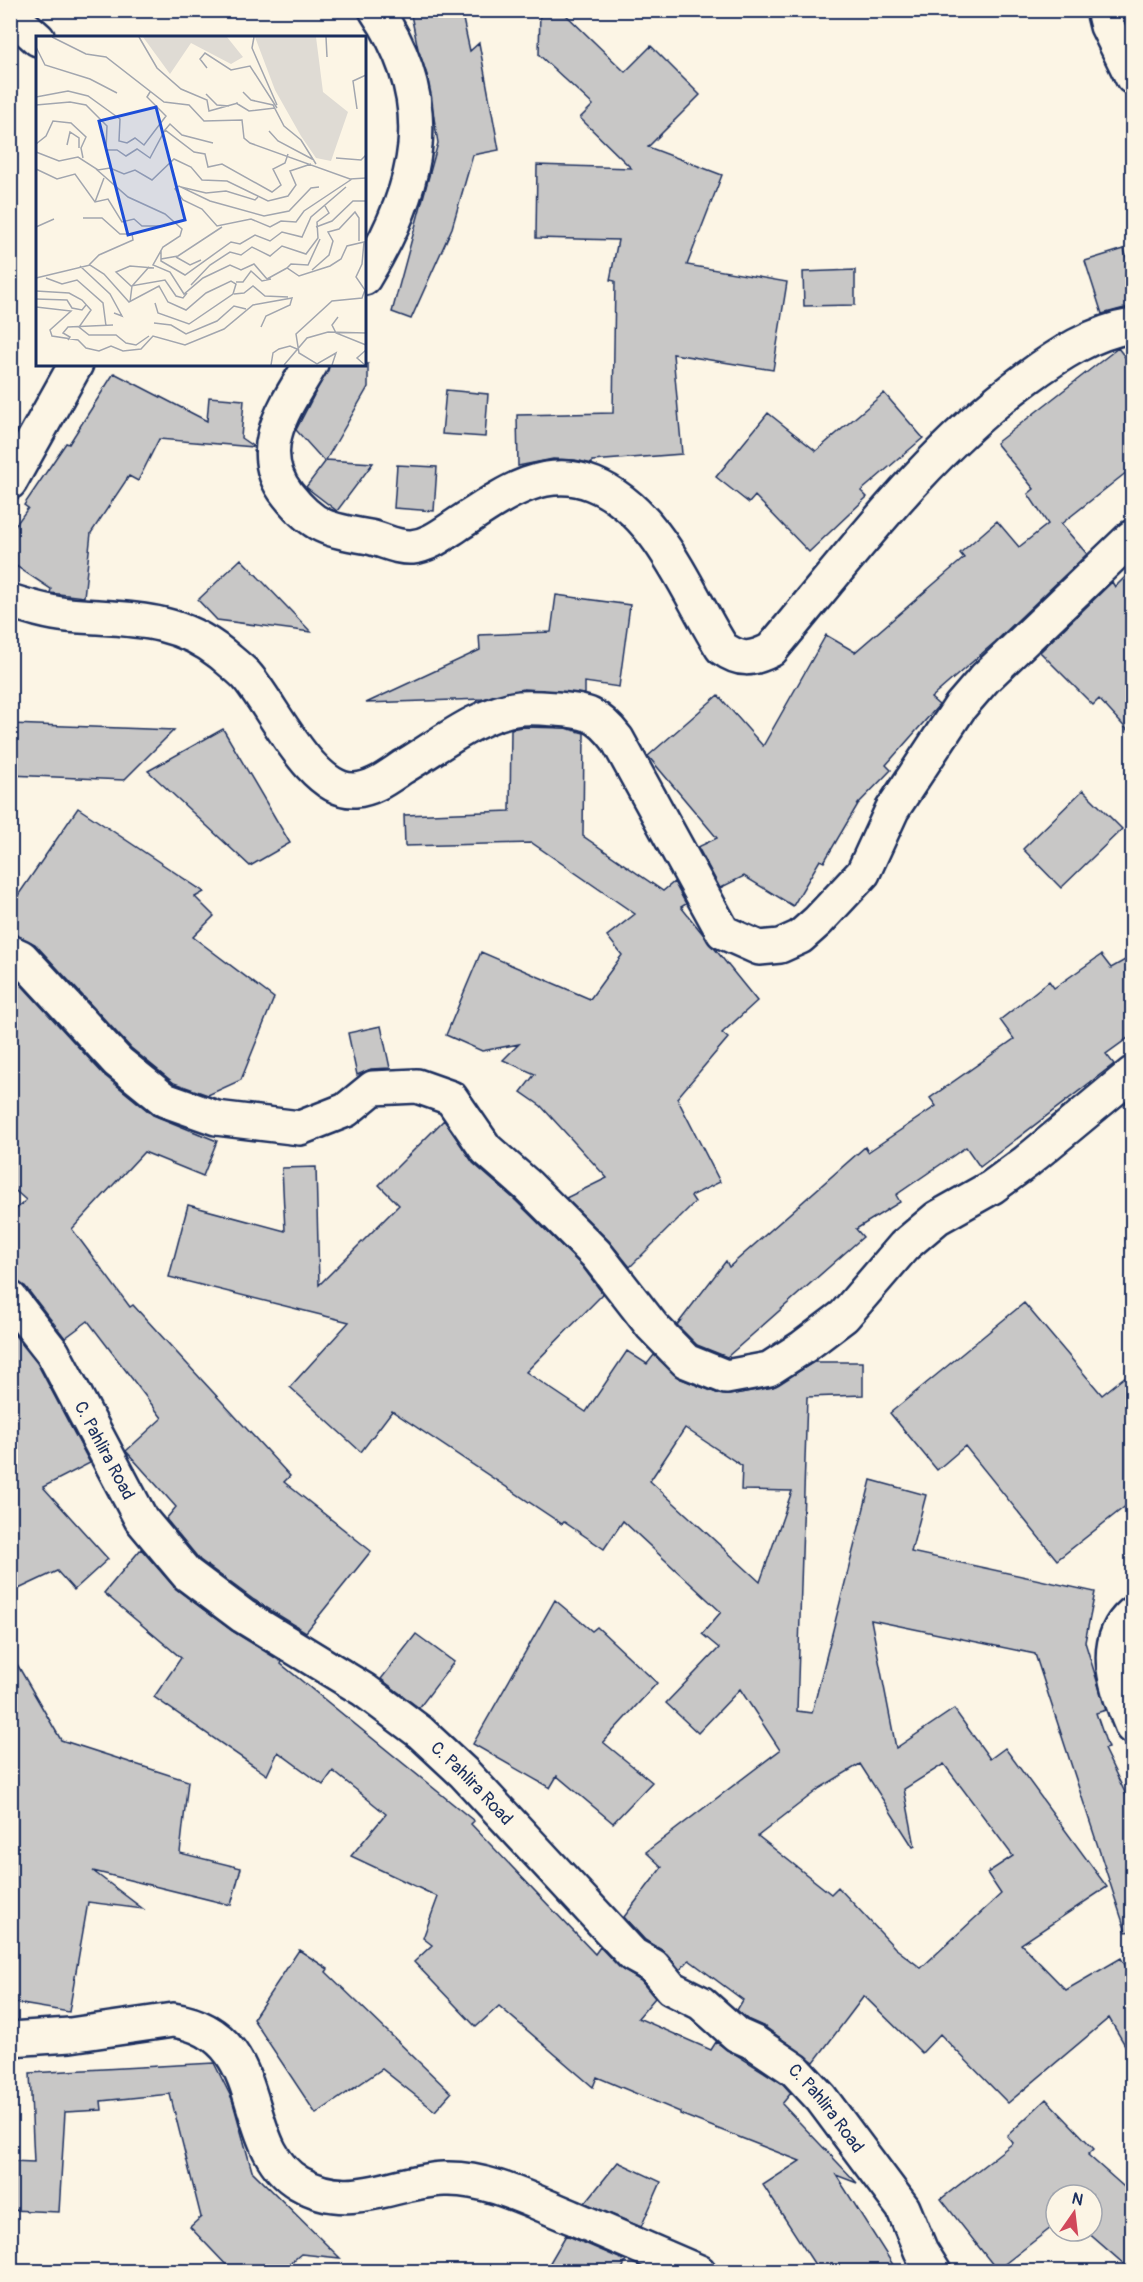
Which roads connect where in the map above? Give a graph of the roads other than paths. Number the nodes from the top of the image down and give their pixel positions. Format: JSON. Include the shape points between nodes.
{"nodes":[{"id":1,"x":376,"y":10,"type":"edge"},
{"id":2,"x":1103,"y":10,"type":"edge"},
{"id":3,"x":10,"y":14,"type":"edge"},
{"id":4,"x":36,"y":37,"type":"edge"},
{"id":5,"x":1132,"y":77,"type":"edge"},
{"id":6,"x":366,"y":275,"type":"edge"},
{"id":7,"x":1132,"y":326,"type":"edge"},
{"id":8,"x":75,"y":366,"type":"edge"},
{"id":9,"x":310,"y":366,"type":"edge"},
{"id":10,"x":10,"y":482,"type":"edge"},
{"id":11,"x":1132,"y":537,"type":"edge"},
{"id":12,"x":10,"y":601,"type":"edge"},
{"id":13,"x":10,"y":952,"type":"edge"},
{"id":14,"x":1132,"y":1074,"type":"edge"},
{"id":15,"x":10,"y":1298,"type":"edge"},
{"id":16,"x":1132,"y":1614,"type":"edge"},
{"id":17,"x":1132,"y":1727,"type":"edge"},
{"id":18,"x":10,"y":2039,"type":"edge"},
{"id":19,"x":699,"y":2271,"type":"edge"},
{"id":20,"x":934,"y":2271,"type":"edge"}],
"edges":[{"from":1,"to":6,"type":"street","via":[[405,60],[417,126],[408,189],[394,226]]},
{"from":2,"to":5,"type":"street"},
{"from":3,"to":4,"type":"street"},
{"from":7,"to":9,"type":"street","via":[[1063,351],[975,419],[931,461],[771,650],[754,658],[736,658],[722,648],[656,535],[614,496],[593,484],[568,477],[512,489],[431,542],[412,547],[320,527],[302,514],[277,482],[271,460],[283,410]]},
{"from":8,"to":10,"type":"street"},
{"from":11,"to":12,"type":"street","via":[[985,678],[960,707],[892,810],[863,873],[800,937],[780,946],[759,948],[723,932],[617,739],[602,720],[575,710],[520,708],[502,712],[468,727],[376,784],[354,790],[339,788],[312,768],[246,675],[195,637],[147,619],[65,614]]},
{"from":13,"to":14,"type":"street","via":[[21,957],[118,1062],[165,1100],[216,1118],[300,1128],[346,1110],[373,1088],[417,1086],[451,1098],[486,1149],[596,1254],[659,1333],[687,1361],[726,1377],[770,1369],[803,1347],[844,1316],[904,1246],[937,1218],[992,1187],[1026,1162]]},
{"from":15,"to":20,"type":"street","name":"C. Pahlira Road","via":[[53,1353],[141,1519],[187,1574],[243,1616],[364,1690],[420,1732],[464,1773],[633,1955],[652,1965],[671,1988],[700,2003],[736,2035],[795,2070],[821,2098],[903,2208]]},
{"from":16,"to":17,"type":"street","via":[[1117,1638],[1113,1664],[1116,1690]]},
{"from":18,"to":19,"type":"street","via":[[173,2020],[202,2028],[230,2051],[242,2069],[263,2134],[282,2169],[313,2191],[356,2197],[443,2179],[471,2181],[525,2198]]}]}
